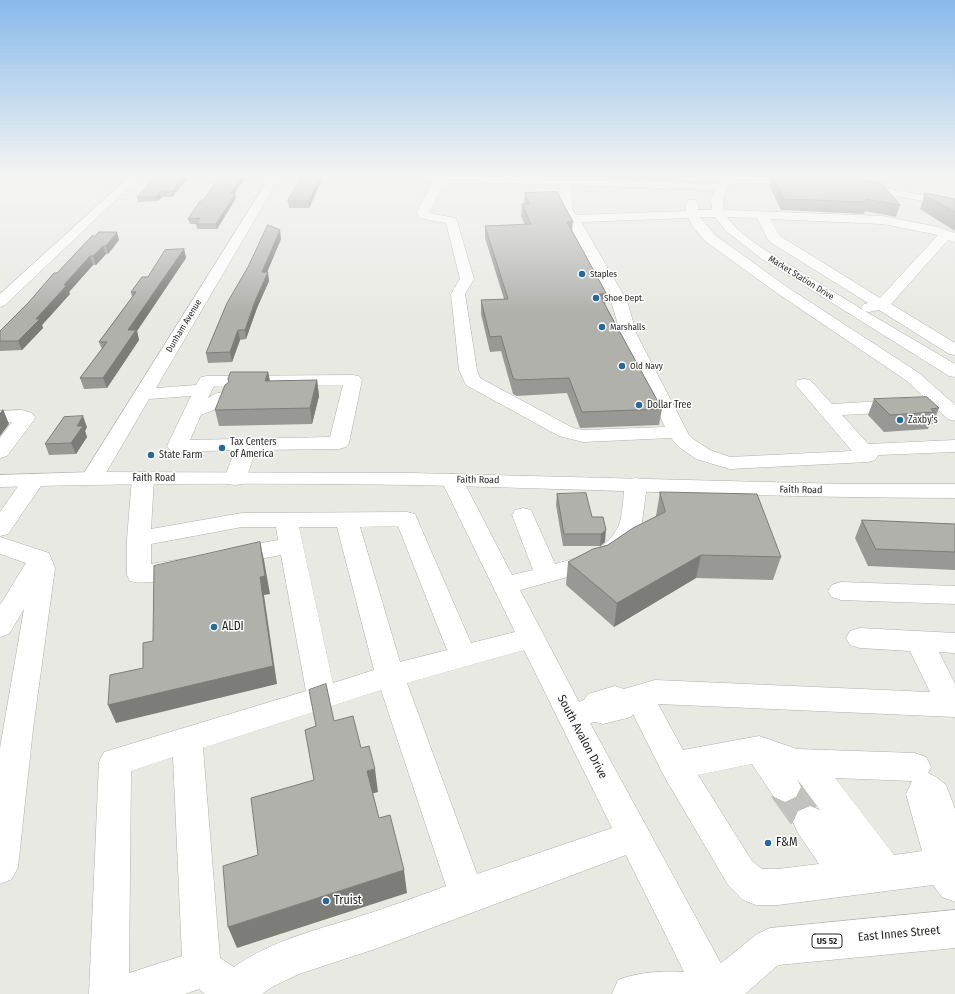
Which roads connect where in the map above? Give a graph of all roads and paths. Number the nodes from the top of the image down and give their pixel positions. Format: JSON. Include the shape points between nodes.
{"nodes":[{"id":1,"x":87,"y":221,"type":"edge"},
{"id":2,"x":248,"y":221,"type":"edge"},
{"id":3,"x":451,"y":221,"type":"edge"},
{"id":4,"x":574,"y":221,"type":"edge"},
{"id":5,"x":696,"y":221,"type":"edge"},
{"id":6,"x":725,"y":221,"type":"edge"},
{"id":7,"x":765,"y":221,"type":"edge"},
{"id":8,"x":890,"y":221,"type":"edge"},
{"id":9,"x":950,"y":236,"type":"edge"},
{"id":10,"x":0,"y":302,"type":"edge"},
{"id":11,"x":882,"y":305,"type":"junction"},
{"id":12,"x":852,"y":310,"type":"junction"},
{"id":13,"x":819,"y":314,"type":"junction"},
{"id":14,"x":912,"y":346,"type":"junction"},
{"id":15,"x":955,"y":350,"type":"edge"},
{"id":16,"x":955,"y":372,"type":"edge"},
{"id":17,"x":955,"y":383,"type":"edge"},
{"id":18,"x":804,"y":384,"type":"dead end"},
{"id":19,"x":203,"y":390,"type":"junction"},
{"id":20,"x":223,"y":390,"type":"junction"},
{"id":21,"x":143,"y":394,"type":"junction"},
{"id":22,"x":949,"y":409,"type":"edge"},
{"id":23,"x":827,"y":410,"type":"junction"},
{"id":24,"x":194,"y":411,"type":"junction"},
{"id":25,"x":0,"y":417,"type":"edge"},
{"id":26,"x":678,"y":432,"type":"junction"},
{"id":27,"x":248,"y":444,"type":"junction"},
{"id":28,"x":955,"y":446,"type":"edge"},
{"id":29,"x":863,"y":450,"type":"junction"},
{"id":30,"x":0,"y":452,"type":"edge"},
{"id":31,"x":92,"y":478,"type":"junction"},
{"id":32,"x":143,"y":478,"type":"junction"},
{"id":33,"x":235,"y":479,"type":"junction"},
{"id":34,"x":34,"y":480,"type":"junction"},
{"id":35,"x":452,"y":480,"type":"junction"},
{"id":36,"x":0,"y":481,"type":"edge"},
{"id":37,"x":636,"y":485,"type":"junction"},
{"id":38,"x":955,"y":491,"type":"edge"},
{"id":39,"x":522,"y":515,"type":"dead end"},
{"id":40,"x":347,"y":520,"type":"junction"},
{"id":41,"x":0,"y":530,"type":"edge"},
{"id":42,"x":288,"y":532,"type":"junction"},
{"id":43,"x":139,"y":539,"type":"junction"},
{"id":44,"x":0,"y":545,"type":"edge"},
{"id":45,"x":40,"y":559,"type":"junction"},
{"id":46,"x":547,"y":574,"type":"junction"},
{"id":47,"x":505,"y":586,"type":"junction"},
{"id":48,"x":841,"y":591,"type":"dead end"},
{"id":49,"x":955,"y":595,"type":"edge"},
{"id":50,"x":0,"y":626,"type":"edge"},
{"id":51,"x":531,"y":638,"type":"junction"},
{"id":52,"x":860,"y":638,"type":"dead end"},
{"id":53,"x":919,"y":641,"type":"junction"},
{"id":54,"x":955,"y":643,"type":"edge"},
{"id":55,"x":463,"y":656,"type":"junction"},
{"id":56,"x":390,"y":676,"type":"junction"},
{"id":57,"x":322,"y":698,"type":"junction"},
{"id":58,"x":631,"y":699,"type":"junction"},
{"id":59,"x":953,"y":705,"type":"edge"},
{"id":60,"x":584,"y":712,"type":"junction"},
{"id":61,"x":18,"y":729,"type":"junction"},
{"id":62,"x":187,"y":740,"type":"junction"},
{"id":63,"x":0,"y":764,"type":"edge"},
{"id":64,"x":675,"y":766,"type":"junction"},
{"id":65,"x":915,"y":767,"type":"dead end"},
{"id":66,"x":795,"y":776,"type":"junction"},
{"id":67,"x":810,"y":822,"type":"tunnel mouth"},
{"id":68,"x":634,"y":836,"type":"junction"},
{"id":69,"x":0,"y":867,"type":"edge"},
{"id":70,"x":951,"y":870,"type":"edge"},
{"id":71,"x":887,"y":874,"type":"junction"},
{"id":72,"x":850,"y":878,"type":"junction"},
{"id":73,"x":467,"y":896,"type":"junction"},
{"id":74,"x":955,"y":929,"type":"edge"},
{"id":75,"x":202,"y":969,"type":"junction"},
{"id":76,"x":235,"y":992,"type":"edge"},
{"id":77,"x":109,"y":994,"type":"edge"},
{"id":78,"x":124,"y":994,"type":"edge"},
{"id":79,"x":632,"y":994,"type":"edge"},
{"id":80,"x":717,"y":994,"type":"edge"}],
"edges":[{"from":1,"to":10,"type":"street"},
{"from":2,"to":21,"type":"street","name":"Dunham Avenue"},
{"from":3,"to":26,"type":"street","via":[[467,280],[458,294],[468,370],[472,381],[566,432],[583,436]]},
{"from":4,"to":26,"type":"street","via":[[619,301],[629,335]]},
{"from":5,"to":13,"type":"street","via":[[710,238]]},
{"from":6,"to":12,"type":"street","name":"Market Station Drive","via":[[740,237],[758,250]]},
{"from":7,"to":11,"type":"street","via":[[775,239]]},
{"from":8,"to":9,"type":"street","via":[[938,231]]},
{"from":9,"to":11,"type":"street"},
{"from":11,"to":12,"type":"street"},
{"from":11,"to":15,"type":"street"},
{"from":12,"to":13,"type":"street"},
{"from":12,"to":14,"type":"street","name":"Market Station Drive"},
{"from":13,"to":22,"type":"street","via":[[913,377]]},
{"from":14,"to":16,"type":"street","name":"Market Station Drive"},
{"from":14,"to":17,"type":"street","name":"Market Station Drive","via":[[930,365]]},
{"from":18,"to":23,"type":"street"},
{"from":19,"to":20,"type":"street","via":[[207,381]]},
{"from":19,"to":21,"type":"street"},
{"from":19,"to":24,"type":"street"},
{"from":20,"to":24,"type":"street","via":[[212,404]]},
{"from":20,"to":27,"type":"street","via":[[353,380],[339,444]]},
{"from":21,"to":31,"type":"street","name":"Dunham Avenue"},
{"from":22,"to":23,"type":"street"},
{"from":23,"to":29,"type":"street"},
{"from":24,"to":27,"type":"street","via":[[177,446]]},
{"from":25,"to":30,"type":"street","via":[[25,417]]},
{"from":26,"to":29,"type":"street","via":[[688,446],[714,459],[730,463],[868,456]]},
{"from":27,"to":33,"type":"street"},
{"from":28,"to":29,"type":"street"},
{"from":31,"to":32,"type":"street","name":"Faith Road"},
{"from":31,"to":34,"type":"street","name":"Faith Road"},
{"from":32,"to":33,"type":"street","name":"Faith Road"},
{"from":32,"to":43,"type":"street"},
{"from":33,"to":35,"type":"street","name":"Faith Road"},
{"from":34,"to":36,"type":"street","name":"Faith Road"},
{"from":34,"to":41,"type":"street"},
{"from":35,"to":37,"type":"street","name":"Faith Road"},
{"from":35,"to":47,"type":"street","name":"South Avalon Drive"},
{"from":37,"to":38,"type":"street","name":"Faith Road","via":[[845,491]]},
{"from":37,"to":46,"type":"street","via":[[631,522],[622,543],[595,561]]},
{"from":39,"to":46,"type":"street"},
{"from":40,"to":42,"type":"street"},
{"from":40,"to":55,"type":"street","via":[[407,519]]},
{"from":40,"to":56,"type":"street"},
{"from":42,"to":43,"type":"street","via":[[242,520]]},
{"from":42,"to":43,"type":"street","via":[[208,562],[139,575]]},
{"from":42,"to":57,"type":"street"},
{"from":44,"to":45,"type":"street"},
{"from":45,"to":50,"type":"street"},
{"from":45,"to":61,"type":"street","via":[[43,568]]},
{"from":46,"to":47,"type":"street"},
{"from":47,"to":51,"type":"street","name":"South Avalon Drive"},
{"from":48,"to":49,"type":"street"},
{"from":51,"to":55,"type":"street"},
{"from":51,"to":60,"type":"street","name":"South Avalon Drive"},
{"from":52,"to":53,"type":"street"},
{"from":53,"to":54,"type":"street"},
{"from":53,"to":59,"type":"street"},
{"from":55,"to":56,"type":"street"},
{"from":56,"to":57,"type":"street"},
{"from":56,"to":73,"type":"street"},
{"from":57,"to":62,"type":"street"},
{"from":58,"to":59,"type":"street","via":[[655,692]]},
{"from":58,"to":60,"type":"street","via":[[621,708],[603,712]]},
{"from":58,"to":64,"type":"street"},
{"from":60,"to":68,"type":"street","name":"South Avalon Drive"},
{"from":61,"to":63,"type":"street"},
{"from":61,"to":69,"type":"street"},
{"from":62,"to":75,"type":"street"},
{"from":62,"to":77,"type":"street","via":[[115,762]]},
{"from":64,"to":66,"type":"street","via":[[759,749]]},
{"from":64,"to":72,"type":"street","via":[[740,873],[756,887],[778,887]]},
{"from":65,"to":66,"type":"street"},
{"from":66,"to":71,"type":"street"},
{"from":67,"to":72,"type":"street"},
{"from":68,"to":73,"type":"street"},
{"from":68,"to":80,"type":"street","name":"South Avalon Drive"},
{"from":70,"to":71,"type":"street"},
{"from":71,"to":72,"type":"street"},
{"from":73,"to":76,"type":"street","via":[[278,964],[248,979]]},
{"from":74,"to":80,"type":"street","name":"East Innes Street","number":"US 52","via":[[770,947]]},
{"from":75,"to":76,"type":"street"},
{"from":75,"to":78,"type":"street"},
{"from":79,"to":80,"type":"street"}]}
